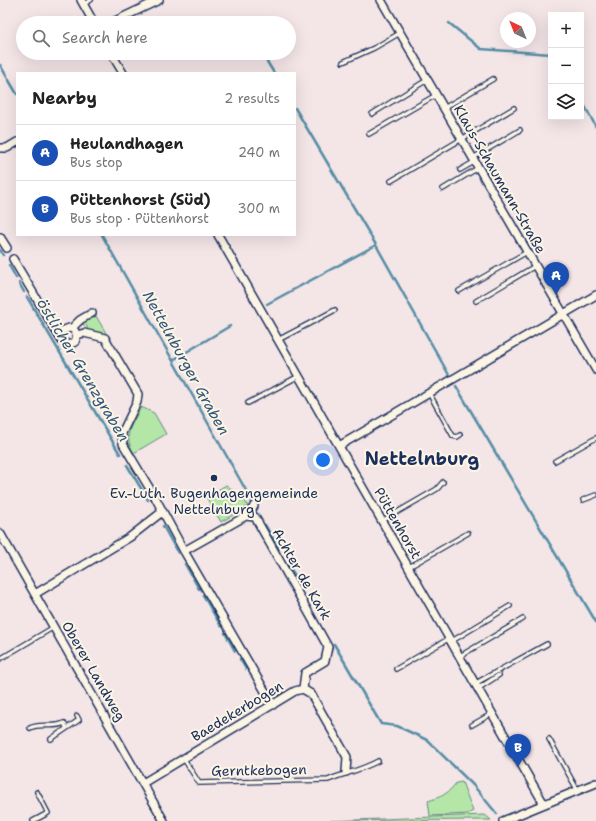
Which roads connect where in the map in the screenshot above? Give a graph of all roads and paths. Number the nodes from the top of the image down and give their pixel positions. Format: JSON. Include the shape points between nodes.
{"nodes":[{"id":1,"x":91,"y":0,"type":"edge"},
{"id":2,"x":159,"y":0,"type":"edge"},
{"id":3,"x":381,"y":0,"type":"edge"},
{"id":4,"x":83,"y":2,"type":"edge"},
{"id":5,"x":90,"y":16,"type":"edge"},
{"id":6,"x":126,"y":16,"type":"edge"},
{"id":7,"x":400,"y":33,"type":"junction"},
{"id":8,"x":115,"y":60,"type":"edge"},
{"id":9,"x":343,"y":62,"type":"dead end"},
{"id":10,"x":122,"y":72,"type":"edge"},
{"id":11,"x":493,"y":79,"type":"dead end"},
{"id":12,"x":427,"y":80,"type":"junction"},
{"id":13,"x":436,"y":95,"type":"junction"},
{"id":14,"x":444,"y":108,"type":"junction"},
{"id":15,"x":514,"y":108,"type":"dead end"},
{"id":16,"x":372,"y":114,"type":"dead end"},
{"id":17,"x":520,"y":130,"type":"dead end"},
{"id":18,"x":369,"y":134,"type":"dead end"},
{"id":19,"x":461,"y":139,"type":"junction"},
{"id":20,"x":16,"y":143,"type":"edge"},
{"id":21,"x":0,"y":147,"type":"edge"},
{"id":22,"x":475,"y":163,"type":"junction"},
{"id":23,"x":460,"y":170,"type":"dead end"},
{"id":24,"x":391,"y":181,"type":"dead end"},
{"id":25,"x":443,"y":189,"type":"dead end"},
{"id":26,"x":219,"y":236,"type":"edge"},
{"id":27,"x":0,"y":237,"type":"edge"},
{"id":28,"x":6,"y":248,"type":"dead end"},
{"id":29,"x":527,"y":252,"type":"junction"},
{"id":30,"x":13,"y":259,"type":"dead end"},
{"id":31,"x":535,"y":266,"type":"junction"},
{"id":32,"x":459,"y":291,"type":"dead end"},
{"id":33,"x":596,"y":295,"type":"edge"},
{"id":34,"x":476,"y":300,"type":"dead end"},
{"id":35,"x":335,"y":310,"type":"dead end"},
{"id":36,"x":92,"y":313,"type":"dead end"},
{"id":37,"x":564,"y":314,"type":"junction"},
{"id":38,"x":72,"y":328,"type":"junction"},
{"id":39,"x":57,"y":333,"type":"junction"},
{"id":40,"x":77,"y":335,"type":"junction"},
{"id":41,"x":278,"y":340,"type":"junction"},
{"id":42,"x":596,"y":370,"type":"edge"},
{"id":43,"x":299,"y":376,"type":"junction"},
{"id":44,"x":429,"y":393,"type":"junction"},
{"id":45,"x":248,"y":403,"type":"dead end"},
{"id":46,"x":460,"y":435,"type":"dead end"},
{"id":47,"x":596,"y":438,"type":"edge"},
{"id":48,"x":339,"y":446,"type":"junction"},
{"id":49,"x":555,"y":461,"type":"dead end"},
{"id":50,"x":443,"y":482,"type":"dead end"},
{"id":51,"x":596,"y":495,"type":"edge"},
{"id":52,"x":583,"y":500,"type":"dead end"},
{"id":53,"x":254,"y":506,"type":"dead end"},
{"id":54,"x":162,"y":512,"type":"junction"},
{"id":55,"x":249,"y":515,"type":"junction"},
{"id":56,"x":382,"y":521,"type":"junction"},
{"id":57,"x":0,"y":533,"type":"edge"},
{"id":58,"x":468,"y":534,"type":"dead end"},
{"id":59,"x":184,"y":551,"type":"junction"},
{"id":60,"x":409,"y":568,"type":"junction"},
{"id":61,"x":35,"y":594,"type":"junction"},
{"id":62,"x":510,"y":606,"type":"dead end"},
{"id":63,"x":523,"y":619,"type":"dead end"},
{"id":64,"x":54,"y":627,"type":"junction"},
{"id":65,"x":451,"y":639,"type":"junction"},
{"id":66,"x":547,"y":644,"type":"dead end"},
{"id":67,"x":460,"y":656,"type":"junction"},
{"id":68,"x":0,"y":659,"type":"edge"},
{"id":69,"x":396,"y":669,"type":"dead end"},
{"id":70,"x":499,"y":675,"type":"dead end"},
{"id":71,"x":477,"y":685,"type":"junction"},
{"id":72,"x":303,"y":689,"type":"junction"},
{"id":73,"x":273,"y":705,"type":"junction"},
{"id":74,"x":493,"y":713,"type":"junction"},
{"id":75,"x":77,"y":716,"type":"dead end"},
{"id":76,"x":472,"y":725,"type":"dead end"},
{"id":77,"x":30,"y":728,"type":"dead end"},
{"id":78,"x":66,"y":728,"type":"junction"},
{"id":79,"x":51,"y":739,"type":"dead end"},
{"id":80,"x":549,"y":739,"type":"dead end"},
{"id":81,"x":184,"y":759,"type":"junction"},
{"id":82,"x":378,"y":761,"type":"dead end"},
{"id":83,"x":346,"y":772,"type":"junction"},
{"id":84,"x":596,"y":782,"type":"edge"},
{"id":85,"x":143,"y":784,"type":"junction"},
{"id":86,"x":578,"y":791,"type":"junction"},
{"id":87,"x":37,"y":792,"type":"dead end"},
{"id":88,"x":544,"y":804,"type":"junction"},
{"id":89,"x":33,"y":821,"type":"edge"},
{"id":90,"x":164,"y":821,"type":"edge"},
{"id":91,"x":503,"y":821,"type":"edge"}],
"edges":[{"from":1,"to":4,"type":"lane"},
{"from":2,"to":6,"type":"street"},
{"from":3,"to":7,"type":"street","name":"Klaus-Schaumann-Straße"},
{"from":4,"to":5,"type":"street"},
{"from":7,"to":9,"type":"lane"},
{"from":7,"to":12,"type":"street","name":"Klaus-Schaumann-Straße"},
{"from":8,"to":10,"type":"street"},
{"from":11,"to":14,"type":"lane"},
{"from":12,"to":13,"type":"street","name":"Klaus-Schaumann-Straße"},
{"from":12,"to":16,"type":"lane"},
{"from":13,"to":14,"type":"street","name":"Klaus-Schaumann-Straße"},
{"from":13,"to":18,"type":"lane"},
{"from":14,"to":19,"type":"street","name":"Klaus-Schaumann-Straße"},
{"from":15,"to":19,"type":"lane"},
{"from":17,"to":22,"type":"lane"},
{"from":19,"to":22,"type":"street","name":"Klaus-Schaumann-Straße"},
{"from":19,"to":24,"type":"lane"},
{"from":20,"to":21,"type":"street","via":[[7,148]]},
{"from":22,"to":23,"type":"lane"},
{"from":22,"to":25,"type":"lane"},
{"from":22,"to":29,"type":"street","name":"Klaus-Schaumann-Straße"},
{"from":26,"to":41,"type":"street","name":"Püttenhorst"},
{"from":27,"to":28,"type":"street"},
{"from":29,"to":31,"type":"street","name":"Klaus-Schaumann-Straße"},
{"from":29,"to":32,"type":"lane"},
{"from":30,"to":39,"type":"street"},
{"from":31,"to":34,"type":"lane"},
{"from":31,"to":37,"type":"street","name":"Klaus-Schaumann-Straße"},
{"from":33,"to":37,"type":"street"},
{"from":35,"to":41,"type":"lane"},
{"from":36,"to":38,"type":"street"},
{"from":37,"to":42,"type":"street","name":"Klaus-Schaumann-Straße"},
{"from":37,"to":44,"type":"street"},
{"from":38,"to":39,"type":"street"},
{"from":38,"to":40,"type":"street"},
{"from":39,"to":40,"type":"street","via":[[62,342],[68,345],[75,342]]},
{"from":40,"to":54,"type":"street","via":[[84,333],[105,338],[138,394],[137,402],[122,433],[123,444]]},
{"from":41,"to":43,"type":"street","name":"Püttenhorst"},
{"from":43,"to":45,"type":"lane"},
{"from":43,"to":48,"type":"street","name":"Püttenhorst"},
{"from":44,"to":46,"type":"lane","via":[[453,436]]},
{"from":44,"to":48,"type":"street"},
{"from":47,"to":49,"type":"lane"},
{"from":48,"to":56,"type":"street","name":"Püttenhorst"},
{"from":50,"to":56,"type":"lane","via":[[437,489]]},
{"from":51,"to":52,"type":"lane"},
{"from":53,"to":55,"type":"street"},
{"from":54,"to":59,"type":"street"},
{"from":54,"to":61,"type":"street","via":[[130,538]]},
{"from":55,"to":59,"type":"street"},
{"from":55,"to":72,"type":"street","name":"Achter de Kark","via":[[254,518],[328,647],[325,661],[305,672]]},
{"from":56,"to":60,"type":"street","name":"Püttenhorst"},
{"from":57,"to":61,"type":"street","name":"Oberer Landweg"},
{"from":58,"to":60,"type":"lane"},
{"from":59,"to":73,"type":"street"},
{"from":60,"to":65,"type":"street","name":"Püttenhorst"},
{"from":61,"to":64,"type":"street","name":"Oberer Landweg"},
{"from":62,"to":65,"type":"lane"},
{"from":63,"to":67,"type":"lane"},
{"from":64,"to":68,"type":"lane"},
{"from":64,"to":85,"type":"street","name":"Oberer Landweg"},
{"from":65,"to":67,"type":"street","name":"Püttenhorst"},
{"from":65,"to":69,"type":"lane"},
{"from":66,"to":71,"type":"lane"},
{"from":67,"to":71,"type":"street","name":"Püttenhorst"},
{"from":70,"to":71,"type":"lane"},
{"from":71,"to":74,"type":"street","name":"Püttenhorst"},
{"from":72,"to":73,"type":"street","name":"Baedekerbogen"},
{"from":72,"to":83,"type":"street","name":"Baedekerbogen","via":[[311,694],[341,743],[347,757]]},
{"from":73,"to":81,"type":"street","name":"Baedekerbogen"},
{"from":74,"to":76,"type":"lane"},
{"from":74,"to":88,"type":"street","name":"Püttenhorst"},
{"from":75,"to":78,"type":"lane","via":[[79,720]]},
{"from":77,"to":78,"type":"lane","via":[[36,724],[58,726],[64,723]]},
{"from":78,"to":79,"type":"lane"},
{"from":80,"to":86,"type":"lane"},
{"from":81,"to":83,"type":"lane","name":"Gerntkebogen","via":[[199,783],[328,780]]},
{"from":81,"to":85,"type":"street","name":"Baedekerbogen"},
{"from":82,"to":83,"type":"lane","via":[[363,769]]},
{"from":84,"to":86,"type":"street"},
{"from":85,"to":90,"type":"street","name":"Oberer Landweg"},
{"from":86,"to":88,"type":"street"},
{"from":87,"to":89,"type":"lane","via":[[48,813]]},
{"from":88,"to":91,"type":"street"}]}
